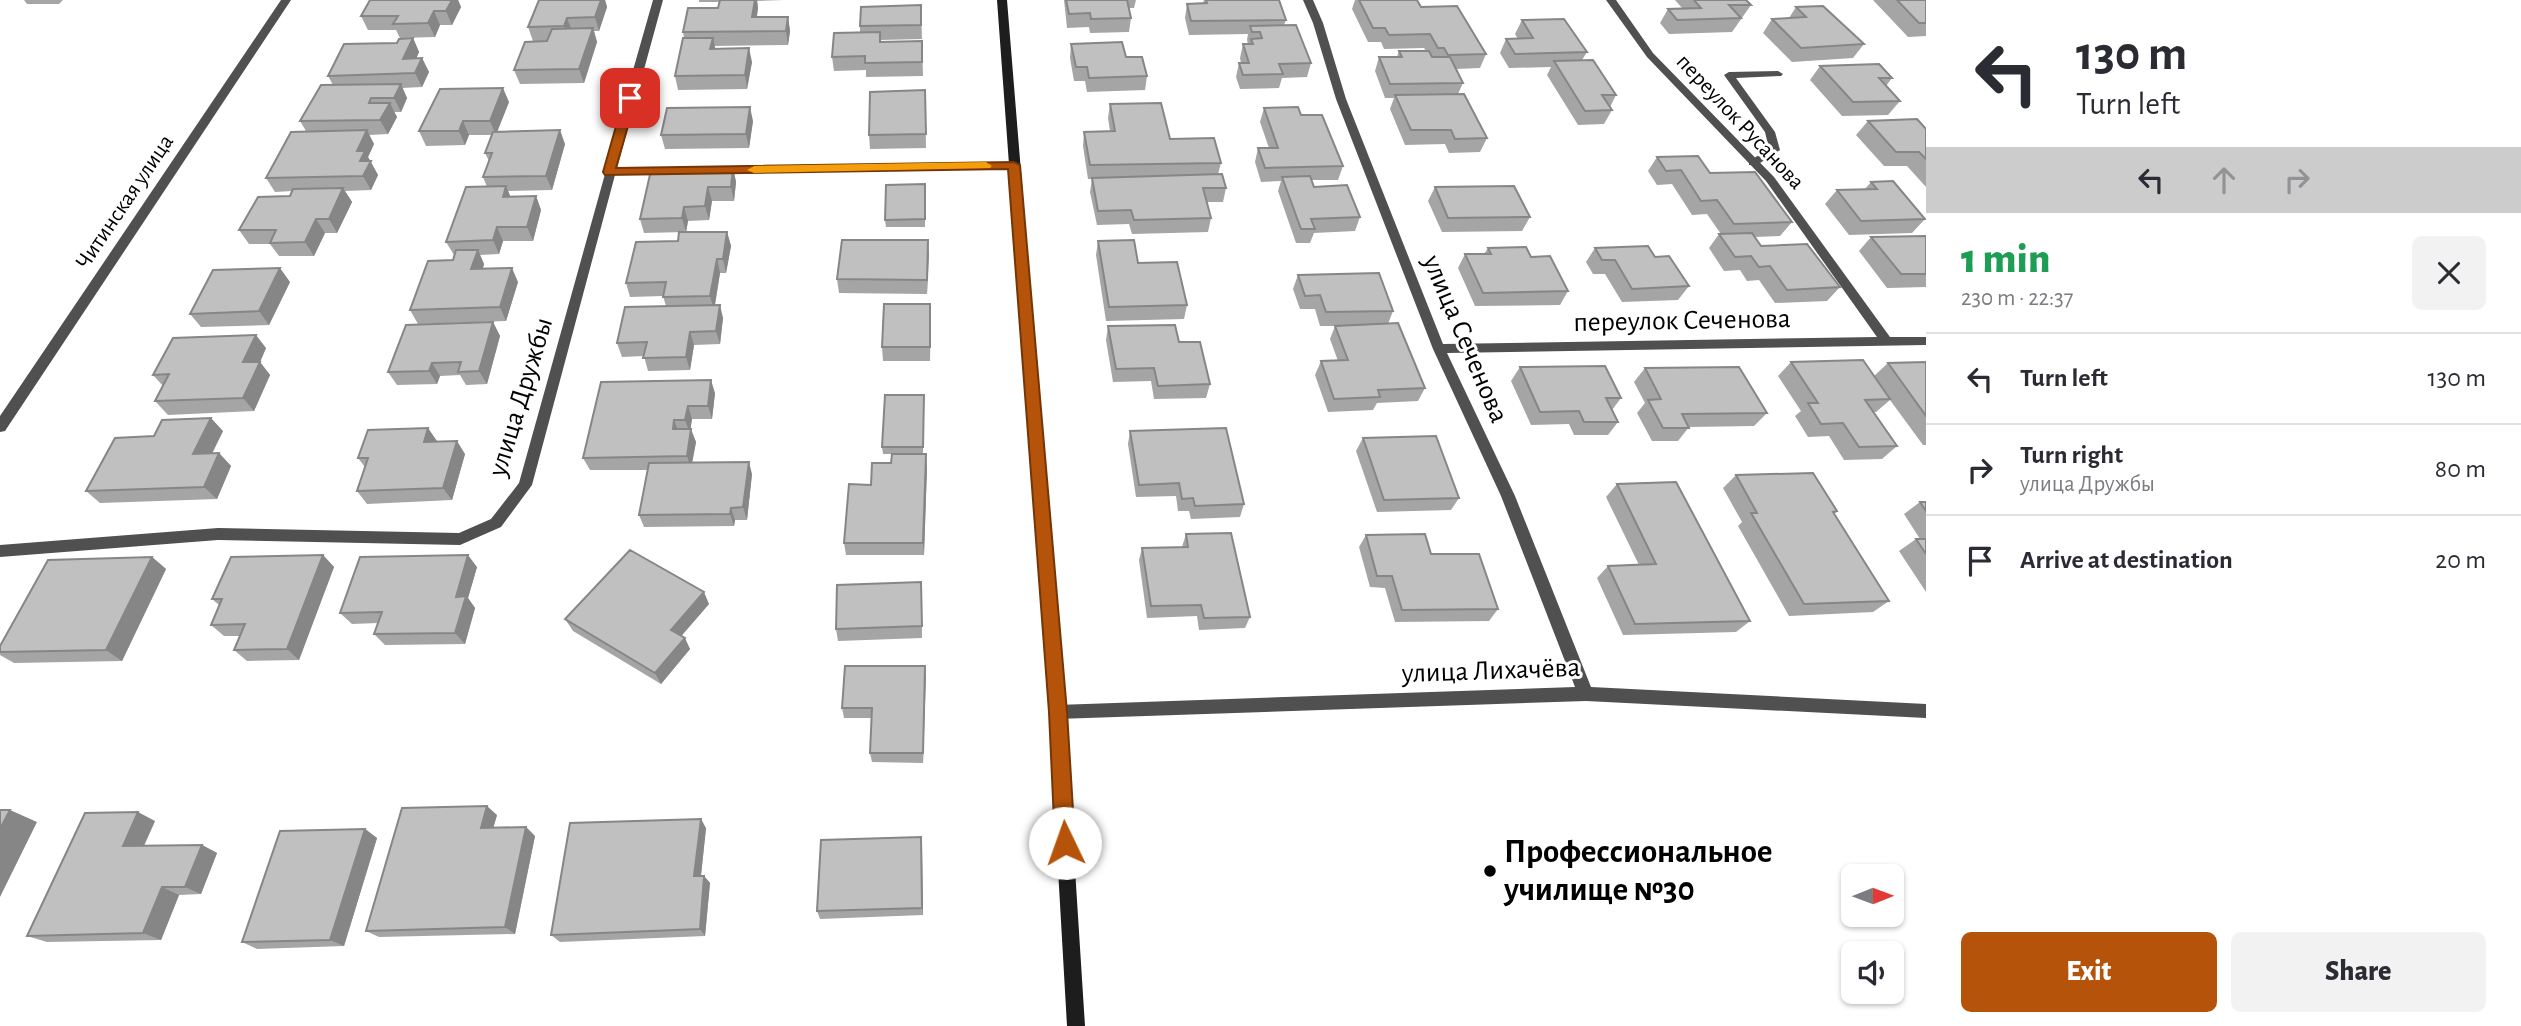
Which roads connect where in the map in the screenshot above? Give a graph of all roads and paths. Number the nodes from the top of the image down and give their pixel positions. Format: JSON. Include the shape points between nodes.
{"nodes":[{"id":1,"x":286,"y":0,"type":"edge"},
{"id":2,"x":658,"y":0,"type":"edge"},
{"id":3,"x":1002,"y":0,"type":"edge"},
{"id":4,"x":1308,"y":0,"type":"edge"},
{"id":5,"x":1611,"y":0,"type":"edge"},
{"id":6,"x":1778,"y":74,"type":"dead end"},
{"id":7,"x":1753,"y":163,"type":"junction"},
{"id":8,"x":1014,"y":165,"type":"junction"},
{"id":9,"x":707,"y":170,"type":"edge"},
{"id":10,"x":679,"y":171,"type":"edge"},
{"id":11,"x":609,"y":172,"type":"junction"},
{"id":12,"x":1926,"y":341,"type":"edge"},
{"id":13,"x":1887,"y":342,"type":"junction"},
{"id":14,"x":1439,"y":349,"type":"junction"},
{"id":15,"x":0,"y":427,"type":"edge"},
{"id":16,"x":0,"y":551,"type":"edge"},
{"id":17,"x":1586,"y":694,"type":"junction"},
{"id":18,"x":1926,"y":711,"type":"edge"},
{"id":19,"x":1058,"y":712,"type":"junction"},
{"id":20,"x":1076,"y":1026,"type":"edge"}],
"edges":[{"from":1,"to":15,"type":"street","name":"Читинская улица"},
{"from":2,"to":11,"type":"street","name":"улица Дружбы"},
{"from":3,"to":8,"type":"street"},
{"from":4,"to":14,"type":"street","name":"улица Сеченова","via":[[1340,99]]},
{"from":5,"to":7,"type":"street","name":"переулок Русанова","via":[[1650,55]]},
{"from":6,"to":7,"type":"street","via":[[1729,75],[1773,141],[1775,150]]},
{"from":7,"to":13,"type":"street","name":"переулок Русанова","via":[[1770,179]]},
{"from":8,"to":9,"type":"street"},
{"from":8,"to":19,"type":"street"},
{"from":10,"to":11,"type":"street"},
{"from":11,"to":16,"type":"street","name":"улица Дружбы","via":[[525,485],[496,523],[460,539],[218,534]]},
{"from":12,"to":13,"type":"street","name":"переулок Сеченова"},
{"from":13,"to":14,"type":"street","name":"переулок Сеченова"},
{"from":14,"to":17,"type":"street","name":"улица Сеченова","via":[[1508,496]]},
{"from":17,"to":18,"type":"street","name":"улица Лихачёва"},
{"from":17,"to":19,"type":"street","name":"улица Лихачёва"},
{"from":19,"to":20,"type":"street"}]}
